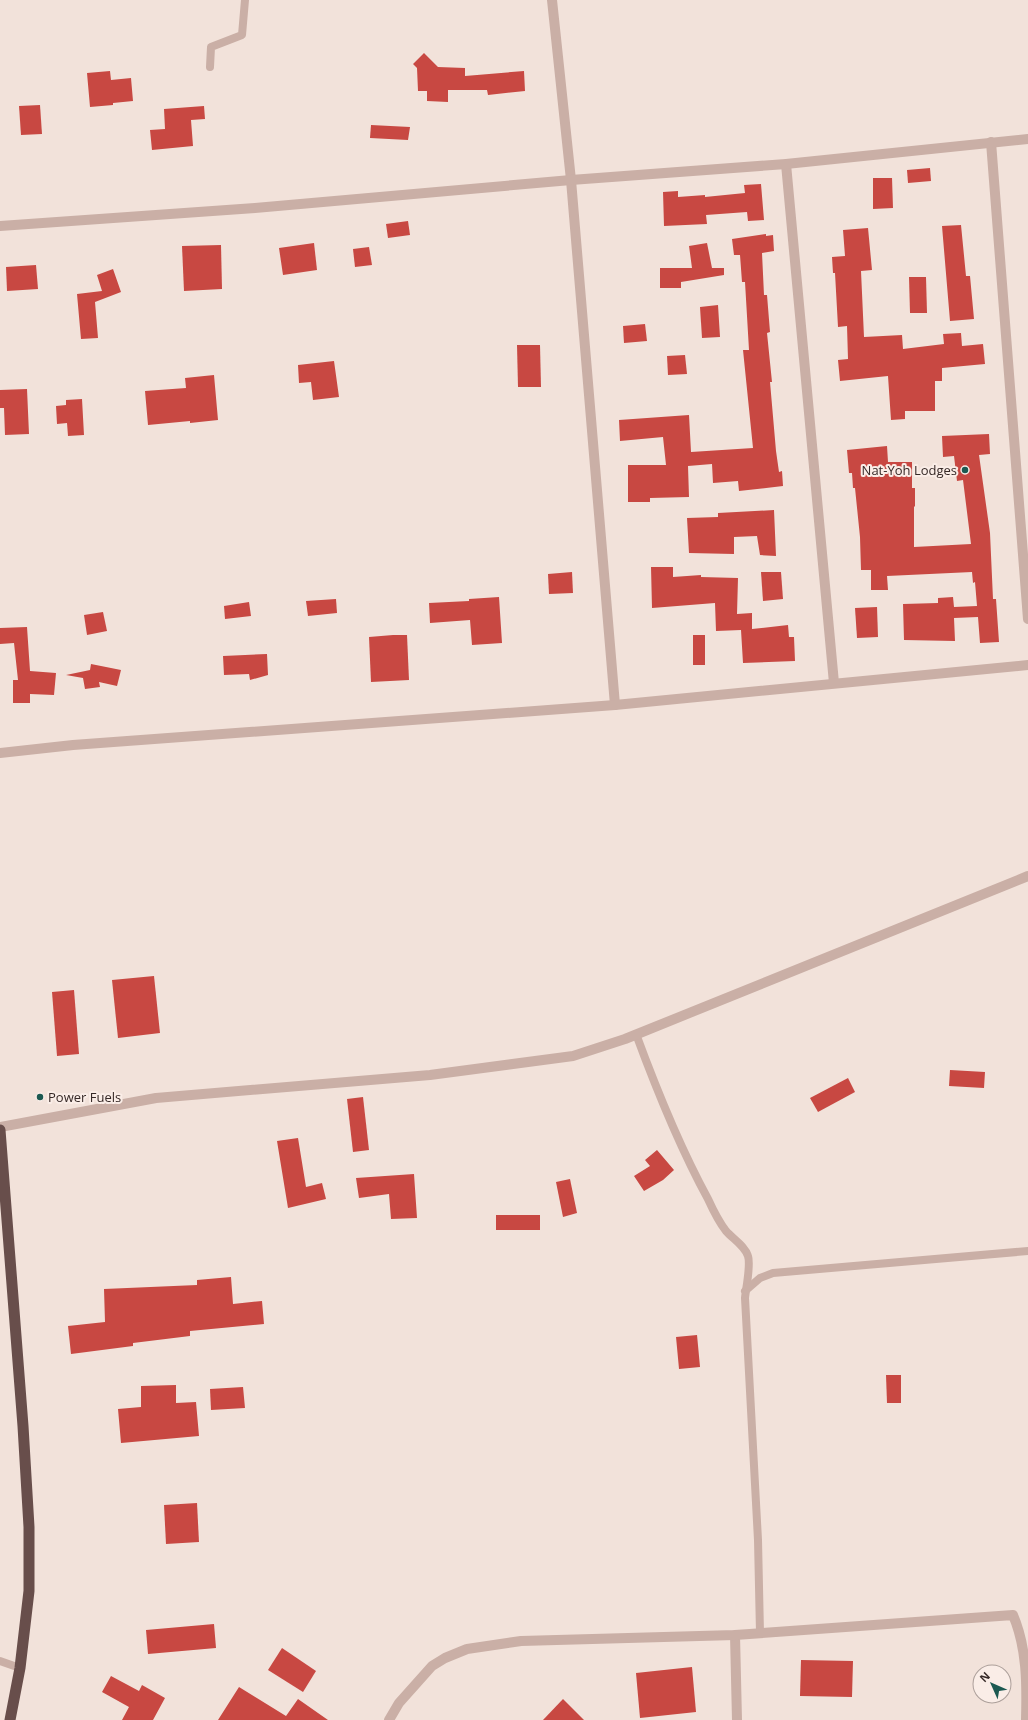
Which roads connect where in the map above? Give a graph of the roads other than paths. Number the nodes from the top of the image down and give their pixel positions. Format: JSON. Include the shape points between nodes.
{"nodes":[{"id":1,"x":245,"y":0,"type":"edge"},
{"id":2,"x":552,"y":0,"type":"edge"},
{"id":3,"x":210,"y":67,"type":"dead end"},
{"id":4,"x":1028,"y":139,"type":"edge"},
{"id":5,"x":991,"y":142,"type":"junction"},
{"id":6,"x":786,"y":164,"type":"junction"},
{"id":7,"x":571,"y":180,"type":"junction"},
{"id":8,"x":0,"y":226,"type":"edge"},
{"id":9,"x":1028,"y":619,"type":"edge"},
{"id":10,"x":1028,"y":666,"type":"edge"},
{"id":11,"x":834,"y":683,"type":"junction"},
{"id":12,"x":615,"y":705,"type":"junction"},
{"id":13,"x":0,"y":752,"type":"edge"},
{"id":14,"x":1028,"y":876,"type":"edge"},
{"id":15,"x":636,"y":1034,"type":"junction"},
{"id":16,"x":0,"y":1129,"type":"edge"},
{"id":17,"x":1028,"y":1251,"type":"edge"},
{"id":18,"x":746,"y":1291,"type":"junction"},
{"id":19,"x":760,"y":1633,"type":"junction"},
{"id":20,"x":735,"y":1635,"type":"junction"},
{"id":21,"x":0,"y":1661,"type":"edge"},
{"id":22,"x":20,"y":1668,"type":"junction"},
{"id":23,"x":10,"y":1720,"type":"edge"},
{"id":24,"x":389,"y":1720,"type":"edge"},
{"id":25,"x":737,"y":1720,"type":"edge"},
{"id":26,"x":1026,"y":1720,"type":"edge"}],
"edges":[{"from":1,"to":3,"type":"lane","via":[[242,35],[211,47]]},
{"from":2,"to":7,"type":"street"},
{"from":4,"to":5,"type":"street"},
{"from":5,"to":6,"type":"street"},
{"from":5,"to":9,"type":"street"},
{"from":6,"to":7,"type":"street"},
{"from":6,"to":11,"type":"street"},
{"from":7,"to":8,"type":"street","via":[[255,208]]},
{"from":7,"to":12,"type":"street"},
{"from":10,"to":11,"type":"street"},
{"from":11,"to":12,"type":"street"},
{"from":12,"to":13,"type":"street"},
{"from":14,"to":15,"type":"street"},
{"from":15,"to":16,"type":"street","via":[[573,1056],[430,1075],[156,1098]]},
{"from":15,"to":18,"type":"lane","via":[[666,1115],[691,1169],[721,1224],[748,1254],[750,1267]]},
{"from":16,"to":22,"type":"highway","via":[[29,1527],[29,1591]]},
{"from":17,"to":18,"type":"lane","via":[[772,1273],[760,1278]]},
{"from":18,"to":19,"type":"lane"},
{"from":19,"to":20,"type":"street"},
{"from":19,"to":26,"type":"street","via":[[1012,1615],[1023,1646],[1027,1692]]},
{"from":20,"to":24,"type":"street","via":[[521,1641],[467,1649],[432,1666]]},
{"from":20,"to":25,"type":"street"},
{"from":21,"to":22,"type":"lane"},
{"from":22,"to":23,"type":"highway"}]}
